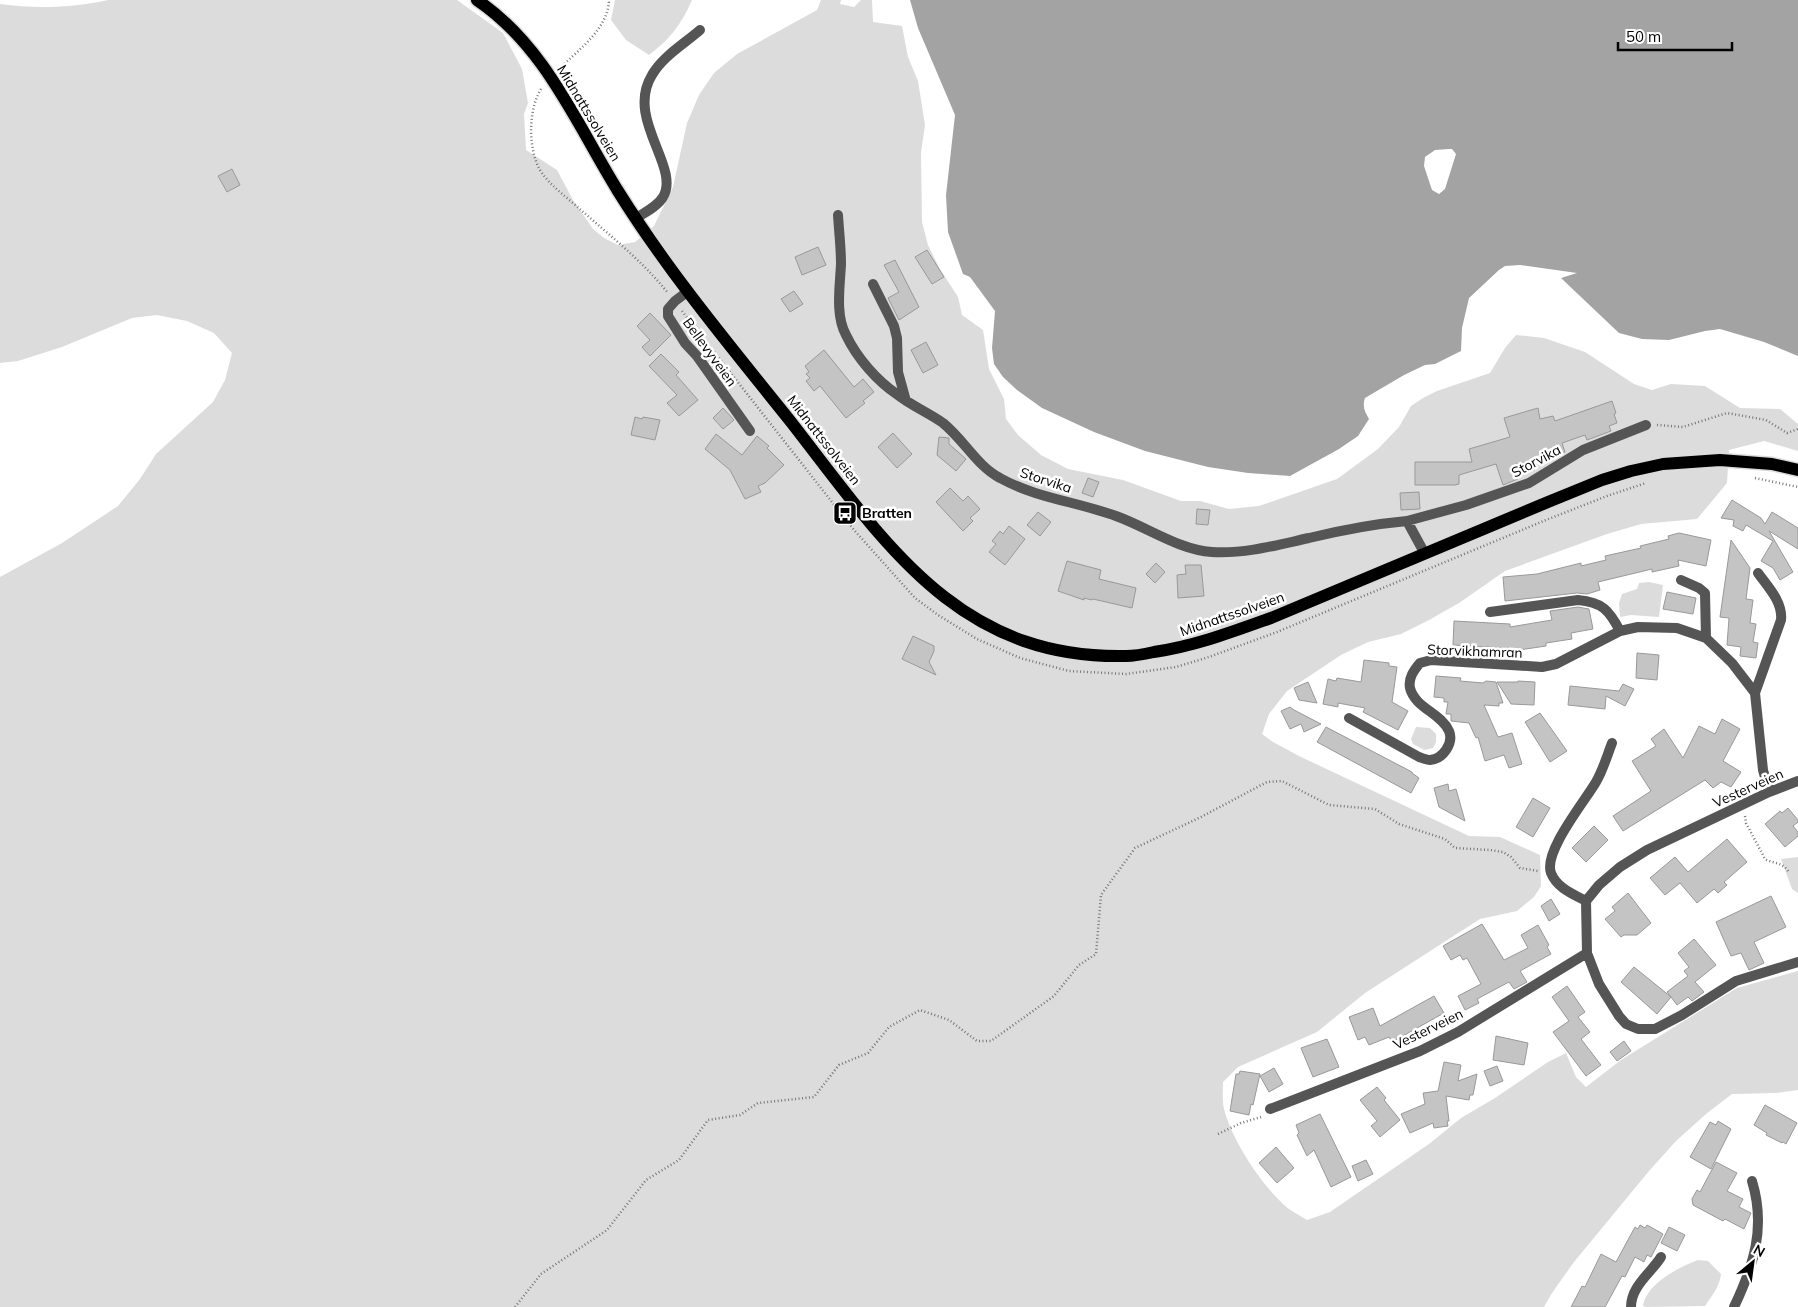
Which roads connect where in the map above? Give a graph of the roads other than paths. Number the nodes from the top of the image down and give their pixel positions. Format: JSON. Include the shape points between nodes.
{"nodes":[{"id":1,"x":477,"y":0,"type":"edge"},
{"id":2,"x":700,"y":30,"type":"dead end"},
{"id":3,"x":838,"y":214,"type":"dead end"},
{"id":4,"x":636,"y":218,"type":"junction"},
{"id":5,"x":873,"y":284,"type":"dead end"},
{"id":6,"x":688,"y":292,"type":"junction"},
{"id":7,"x":906,"y":401,"type":"junction"},
{"id":8,"x":1646,"y":425,"type":"road end"},
{"id":9,"x":750,"y":431,"type":"dead end"},
{"id":10,"x":1798,"y":470,"type":"edge"},
{"id":11,"x":1407,"y":521,"type":"junction"},
{"id":12,"x":1425,"y":554,"type":"junction"},
{"id":13,"x":1758,"y":573,"type":"dead end"},
{"id":14,"x":1681,"y":580,"type":"dead end"},
{"id":15,"x":1490,"y":612,"type":"dead end"},
{"id":16,"x":1620,"y":631,"type":"junction"},
{"id":17,"x":1706,"y":638,"type":"junction"},
{"id":18,"x":1755,"y":693,"type":"junction"},
{"id":19,"x":1349,"y":718,"type":"dead end"},
{"id":20,"x":1612,"y":743,"type":"dead end"},
{"id":21,"x":1798,"y":781,"type":"edge"},
{"id":22,"x":1769,"y":792,"type":"junction"},
{"id":23,"x":1586,"y":901,"type":"junction"},
{"id":24,"x":1587,"y":953,"type":"junction"},
{"id":25,"x":1798,"y":962,"type":"edge"},
{"id":26,"x":1270,"y":1109,"type":"road end"},
{"id":27,"x":1752,"y":1181,"type":"dead end"},
{"id":28,"x":1661,"y":1257,"type":"dead end"},
{"id":29,"x":1631,"y":1307,"type":"edge"},
{"id":30,"x":1734,"y":1307,"type":"edge"}],
"edges":[{"from":1,"to":4,"type":"main road","name":"Midnattssolveien","via":[[515,32],[540,61]]},
{"from":2,"to":4,"type":"street","via":[[652,74],[645,91],[644,108],[666,174],[667,187],[663,198]]},
{"from":3,"to":7,"type":"street","name":"Storvika","via":[[839,295],[844,333],[862,361]]},
{"from":4,"to":6,"type":"main road","name":"Midnattssolveien"},
{"from":5,"to":7,"type":"street","via":[[894,326],[898,372]]},
{"from":6,"to":9,"type":"street","name":"Bellevyveien","via":[[675,300],[668,309],[668,316]]},
{"from":6,"to":12,"type":"main road","name":"Midnattssolveien","via":[[900,558],[964,612],[1004,634],[1041,648],[1128,656],[1182,648],[1271,618]]},
{"from":7,"to":11,"type":"street","name":"Storvika","via":[[943,424],[999,478],[1020,488],[1115,515],[1195,550],[1238,552],[1376,524]]},
{"from":8,"to":11,"type":"street","name":"Storvika","via":[[1583,450],[1529,483]]},
{"from":10,"to":12,"type":"main road","name":"Midnattssolveien","via":[[1746,460],[1663,464],[1602,480]]},
{"from":11,"to":12,"type":"street"},
{"from":13,"to":18,"type":"street","via":[[1782,612]]},
{"from":14,"to":17,"type":"street","via":[[1705,593]]},
{"from":15,"to":16,"type":"street","via":[[1592,601],[1604,607]]},
{"from":16,"to":17,"type":"street","name":"Storvikhamran","via":[[1638,627],[1677,628]]},
{"from":16,"to":19,"type":"street","name":"Storvikhamran","via":[[1556,664],[1542,667],[1431,660],[1420,663],[1410,679],[1410,688],[1416,700],[1443,722],[1450,733],[1450,743],[1443,754],[1430,760]]},
{"from":17,"to":18,"type":"street","name":"Storvikhamran","via":[[1732,663]]},
{"from":18,"to":22,"type":"street","via":[[1763,770]]},
{"from":20,"to":23,"type":"street","via":[[1597,781],[1550,859],[1550,871],[1557,883]]},
{"from":21,"to":22,"type":"street","name":"Vesterveien"},
{"from":22,"to":23,"type":"street","name":"Vesterveien","via":[[1646,850],[1620,867]]},
{"from":23,"to":24,"type":"street"},
{"from":24,"to":25,"type":"street","via":[[1599,984],[1619,1016],[1626,1024],[1638,1029],[1655,1029],[1736,981]]},
{"from":24,"to":26,"type":"street","name":"Vesterveien","via":[[1458,1032],[1420,1051]]},
{"from":27,"to":30,"type":"street","via":[[1758,1216],[1756,1248]]},
{"from":28,"to":29,"type":"street","via":[[1635,1291]]}]}
